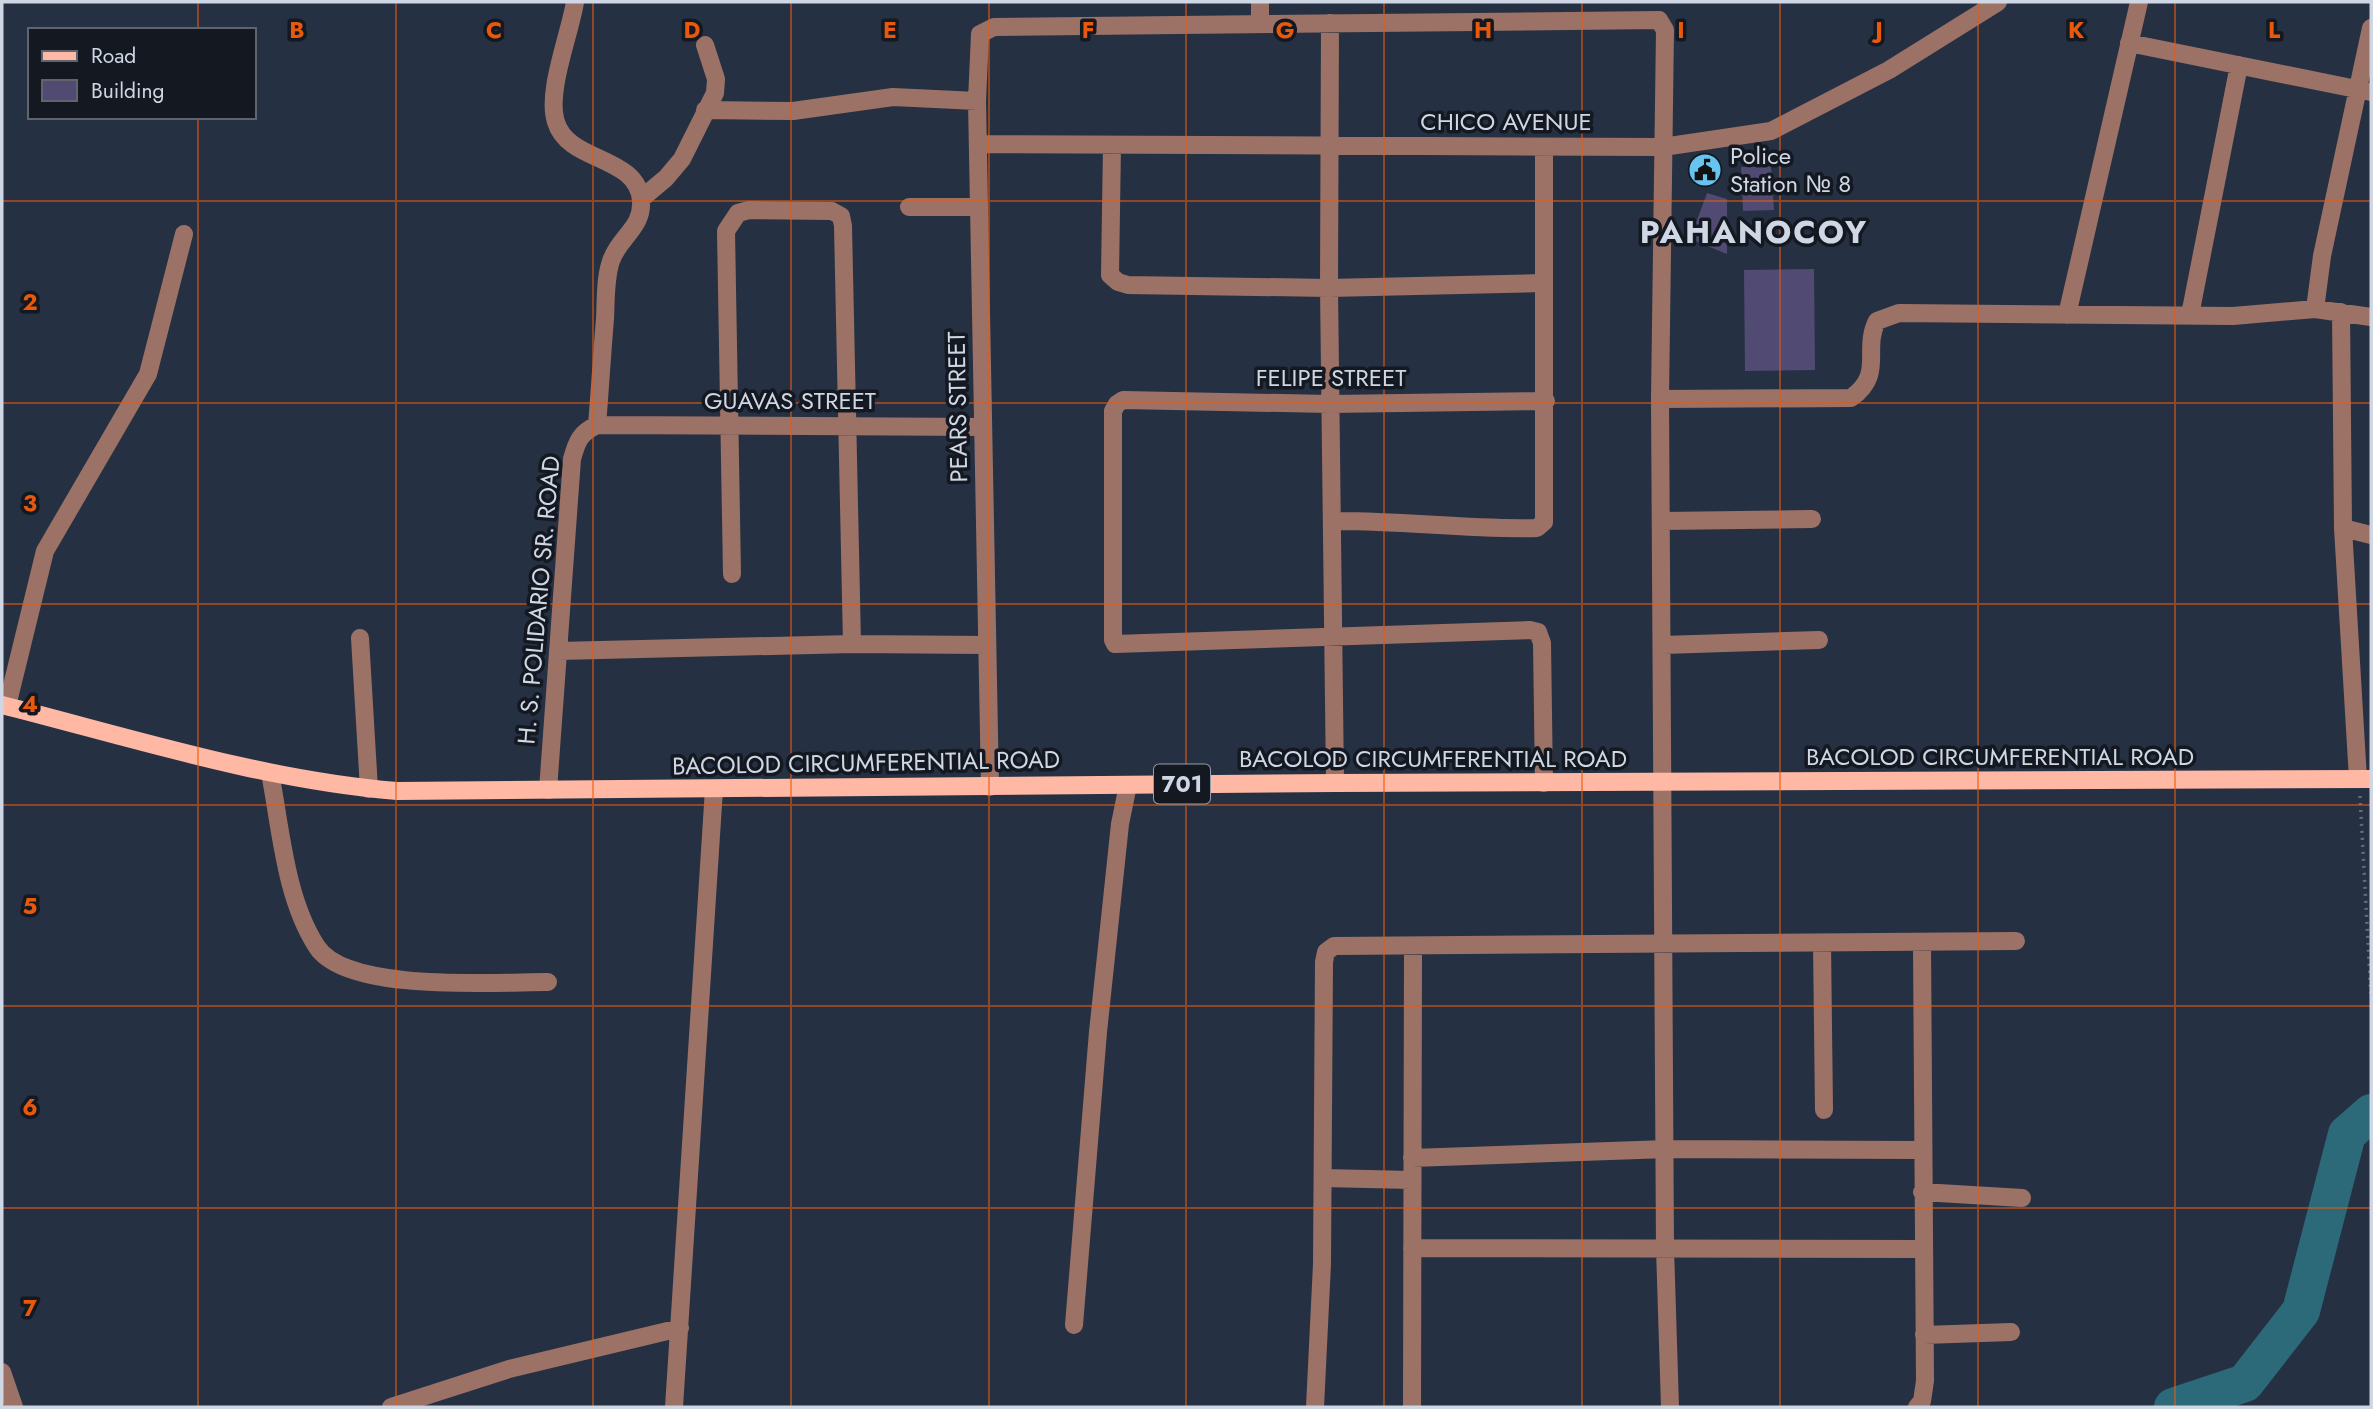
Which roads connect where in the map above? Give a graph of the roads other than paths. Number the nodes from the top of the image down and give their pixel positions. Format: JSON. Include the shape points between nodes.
{"nodes":[{"id":1,"x":575,"y":2,"type":"edge"},
{"id":2,"x":1261,"y":2,"type":"edge"},
{"id":3,"x":1998,"y":2,"type":"edge"},
{"id":4,"x":2139,"y":2,"type":"edge"},
{"id":5,"x":1330,"y":23,"type":"junction"},
{"id":6,"x":1260,"y":24,"type":"junction"},
{"id":7,"x":2371,"y":28,"type":"edge"},
{"id":8,"x":2129,"y":43,"type":"junction"},
{"id":9,"x":705,"y":44,"type":"dead end"},
{"id":10,"x":2239,"y":65,"type":"junction"},
{"id":11,"x":2364,"y":90,"type":"edge"},
{"id":12,"x":977,"y":101,"type":"junction"},
{"id":13,"x":705,"y":110,"type":"junction"},
{"id":14,"x":978,"y":144,"type":"junction"},
{"id":15,"x":1112,"y":145,"type":"junction"},
{"id":16,"x":1329,"y":145,"type":"junction"},
{"id":17,"x":1664,"y":147,"type":"junction"},
{"id":18,"x":1544,"y":148,"type":"junction"},
{"id":19,"x":641,"y":200,"type":"junction"},
{"id":20,"x":979,"y":206,"type":"junction"},
{"id":21,"x":909,"y":207,"type":"dead end"},
{"id":22,"x":184,"y":234,"type":"dead end"},
{"id":23,"x":1544,"y":283,"type":"junction"},
{"id":24,"x":1329,"y":288,"type":"junction"},
{"id":25,"x":2315,"y":309,"type":"junction"},
{"id":26,"x":2341,"y":312,"type":"junction"},
{"id":27,"x":2067,"y":315,"type":"junction"},
{"id":28,"x":2190,"y":315,"type":"junction"},
{"id":29,"x":2371,"y":317,"type":"edge"},
{"id":30,"x":1660,"y":399,"type":"junction"},
{"id":31,"x":1546,"y":401,"type":"junction"},
{"id":32,"x":1330,"y":404,"type":"junction"},
{"id":33,"x":597,"y":425,"type":"junction"},
{"id":34,"x":845,"y":425,"type":"junction"},
{"id":35,"x":729,"y":426,"type":"junction"},
{"id":36,"x":983,"y":427,"type":"junction"},
{"id":37,"x":1812,"y":519,"type":"dead end"},
{"id":38,"x":1661,"y":520,"type":"junction"},
{"id":39,"x":1332,"y":521,"type":"junction"},
{"id":40,"x":2343,"y":528,"type":"junction"},
{"id":41,"x":2371,"y":536,"type":"edge"},
{"id":42,"x":732,"y":574,"type":"dead end"},
{"id":43,"x":1332,"y":635,"type":"junction"},
{"id":44,"x":359,"y":638,"type":"dead end"},
{"id":45,"x":1819,"y":640,"type":"dead end"},
{"id":46,"x":852,"y":644,"type":"junction"},
{"id":47,"x":987,"y":645,"type":"junction"},
{"id":48,"x":1663,"y":645,"type":"junction"},
{"id":49,"x":559,"y":651,"type":"junction"},
{"id":50,"x":4,"y":705,"type":"edge"},
{"id":51,"x":270,"y":773,"type":"junction"},
{"id":52,"x":2365,"y":779,"type":"edge"},
{"id":53,"x":1335,"y":783,"type":"junction"},
{"id":54,"x":1544,"y":783,"type":"junction"},
{"id":55,"x":1665,"y":783,"type":"junction"},
{"id":56,"x":1128,"y":785,"type":"junction"},
{"id":57,"x":990,"y":787,"type":"junction"},
{"id":58,"x":369,"y":789,"type":"junction"},
{"id":59,"x":714,"y":789,"type":"junction"},
{"id":60,"x":548,"y":790,"type":"junction"},
{"id":61,"x":1664,"y":941,"type":"junction"},
{"id":62,"x":2016,"y":941,"type":"dead end"},
{"id":63,"x":1822,"y":943,"type":"junction"},
{"id":64,"x":1922,"y":943,"type":"junction"},
{"id":65,"x":1413,"y":947,"type":"junction"},
{"id":66,"x":548,"y":982,"type":"dead end"},
{"id":67,"x":1824,"y":1110,"type":"dead end"},
{"id":68,"x":1667,"y":1149,"type":"junction"},
{"id":69,"x":1922,"y":1150,"type":"junction"},
{"id":70,"x":1412,"y":1158,"type":"junction"},
{"id":71,"x":1323,"y":1178,"type":"junction"},
{"id":72,"x":1412,"y":1180,"type":"junction"},
{"id":73,"x":1922,"y":1192,"type":"junction"},
{"id":74,"x":2022,"y":1198,"type":"dead end"},
{"id":75,"x":1412,"y":1248,"type":"junction"},
{"id":76,"x":1665,"y":1248,"type":"junction"},
{"id":77,"x":1923,"y":1249,"type":"junction"},
{"id":78,"x":1074,"y":1325,"type":"dead end"},
{"id":79,"x":680,"y":1328,"type":"junction"},
{"id":80,"x":2011,"y":1332,"type":"dead end"},
{"id":81,"x":1924,"y":1335,"type":"junction"},
{"id":82,"x":2,"y":1372,"type":"edge"},
{"id":83,"x":14,"y":1407,"type":"edge"},
{"id":84,"x":391,"y":1407,"type":"edge"},
{"id":85,"x":674,"y":1407,"type":"edge"},
{"id":86,"x":1315,"y":1407,"type":"edge"},
{"id":87,"x":1412,"y":1407,"type":"edge"},
{"id":88,"x":1670,"y":1407,"type":"edge"},
{"id":89,"x":1917,"y":1407,"type":"edge"}],
"edges":[{"from":1,"to":19,"type":"street","via":[[556,85],[555,121],[563,136],[580,149],[637,183]]},
{"from":2,"to":6,"type":"street"},
{"from":3,"to":17,"type":"street","name":"CHICO AVENUE","via":[[1889,69],[1771,131]]},
{"from":4,"to":8,"type":"street"},
{"from":5,"to":6,"type":"street"},
{"from":5,"to":16,"type":"street"},
{"from":5,"to":17,"type":"street","via":[[1659,20],[1665,30]]},
{"from":6,"to":12,"type":"street","name":"PEARS STREET","via":[[984,29],[978,40]]},
{"from":7,"to":11,"type":"street"},
{"from":8,"to":10,"type":"street"},
{"from":8,"to":27,"type":"street"},
{"from":9,"to":13,"type":"street","via":[[716,79],[715,93]]},
{"from":10,"to":11,"type":"street"},
{"from":10,"to":28,"type":"street"},
{"from":11,"to":25,"type":"street","via":[[2322,256]]},
{"from":12,"to":13,"type":"street","via":[[893,97],[793,111]]},
{"from":12,"to":14,"type":"street","name":"PEARS STREET"},
{"from":13,"to":19,"type":"street","via":[[681,159]]},
{"from":14,"to":15,"type":"street","name":"CHICO AVENUE"},
{"from":14,"to":20,"type":"street","name":"PEARS STREET"},
{"from":15,"to":16,"type":"street","name":"CHICO AVENUE"},
{"from":15,"to":24,"type":"street","via":[[1110,275],[1118,282]]},
{"from":16,"to":18,"type":"street","name":"CHICO AVENUE"},
{"from":16,"to":24,"type":"street"},
{"from":17,"to":18,"type":"street","name":"CHICO AVENUE"},
{"from":17,"to":30,"type":"street"},
{"from":18,"to":23,"type":"street"},
{"from":19,"to":33,"type":"street","via":[[640,216],[618,247],[608,274]]},
{"from":20,"to":21,"type":"street"},
{"from":20,"to":36,"type":"street","name":"PEARS STREET"},
{"from":22,"to":50,"type":"street","via":[[148,374],[45,551]]},
{"from":23,"to":24,"type":"street"},
{"from":23,"to":31,"type":"street"},
{"from":24,"to":32,"type":"street"},
{"from":25,"to":26,"type":"street"},
{"from":25,"to":28,"type":"street"},
{"from":26,"to":29,"type":"street"},
{"from":26,"to":40,"type":"street"},
{"from":27,"to":28,"type":"street"},
{"from":27,"to":30,"type":"street","via":[[1886,316],[1872,330],[1868,383],[1851,398]]},
{"from":30,"to":38,"type":"street"},
{"from":31,"to":32,"type":"street","name":"FELIPE STREET"},
{"from":31,"to":39,"type":"street","via":[[1545,515],[1544,523],[1536,528]]},
{"from":32,"to":39,"type":"street"},
{"from":32,"to":43,"type":"street","name":"FELIPE STREET","via":[[1124,400],[1116,404],[1112,411],[1113,640],[1115,644],[1212,642]]},
{"from":33,"to":35,"type":"street","name":"GUAVAS STREET"},
{"from":33,"to":49,"type":"street","name":"H. S. POLIDARIO SR. ROAD","via":[[577,440],[572,459]]},
{"from":34,"to":35,"type":"street","name":"GUAVAS STREET"},
{"from":34,"to":35,"type":"street","via":[[841,216],[832,211],[749,210],[738,213],[726,231]]},
{"from":34,"to":36,"type":"street","name":"GUAVAS STREET"},
{"from":34,"to":46,"type":"street"},
{"from":35,"to":42,"type":"street"},
{"from":36,"to":47,"type":"street","name":"PEARS STREET"},
{"from":37,"to":38,"type":"street"},
{"from":38,"to":48,"type":"street"},
{"from":39,"to":43,"type":"street"},
{"from":40,"to":41,"type":"street"},
{"from":40,"to":52,"type":"street"},
{"from":43,"to":53,"type":"street"},
{"from":43,"to":54,"type":"street","via":[[1538,632],[1542,643]]},
{"from":44,"to":58,"type":"street"},
{"from":45,"to":48,"type":"street"},
{"from":46,"to":47,"type":"street"},
{"from":46,"to":49,"type":"street"},
{"from":47,"to":57,"type":"street","name":"PEARS STREET"},
{"from":48,"to":55,"type":"street"},
{"from":49,"to":60,"type":"street","name":"H. S. POLIDARIO SR. ROAD"},
{"from":50,"to":51,"type":"main road","name":"BACOLOD CIRCUMFERENTIAL ROAD","number":"701"},
{"from":51,"to":58,"type":"main road","name":"BACOLOD CIRCUMFERENTIAL ROAD","number":"701"},
{"from":51,"to":66,"type":"street","via":[[284,855],[318,950],[343,966],[391,980]]},
{"from":52,"to":55,"type":"main road","name":"BACOLOD CIRCUMFERENTIAL ROAD","number":"701"},
{"from":53,"to":54,"type":"main road","name":"BACOLOD CIRCUMFERENTIAL ROAD","number":"701"},
{"from":53,"to":56,"type":"main road","name":"BACOLOD CIRCUMFERENTIAL ROAD","number":"701"},
{"from":54,"to":55,"type":"main road","name":"BACOLOD CIRCUMFERENTIAL ROAD","number":"701"},
{"from":55,"to":61,"type":"street"},
{"from":56,"to":57,"type":"main road","name":"BACOLOD CIRCUMFERENTIAL ROAD","number":"701"},
{"from":56,"to":78,"type":"street","via":[[1098,1032]]},
{"from":57,"to":59,"type":"main road","name":"BACOLOD CIRCUMFERENTIAL ROAD","number":"701"},
{"from":58,"to":60,"type":"main road","name":"BACOLOD CIRCUMFERENTIAL ROAD","number":"701"},
{"from":59,"to":60,"type":"main road","name":"BACOLOD CIRCUMFERENTIAL ROAD","number":"701"},
{"from":59,"to":79,"type":"street"},
{"from":61,"to":63,"type":"street"},
{"from":61,"to":65,"type":"street"},
{"from":61,"to":68,"type":"street"},
{"from":62,"to":64,"type":"street"},
{"from":63,"to":64,"type":"street"},
{"from":63,"to":67,"type":"street"},
{"from":64,"to":69,"type":"street"},
{"from":65,"to":70,"type":"street"},
{"from":65,"to":71,"type":"street","via":[[1334,946],[1325,952]]},
{"from":68,"to":69,"type":"street"},
{"from":68,"to":70,"type":"street"},
{"from":68,"to":76,"type":"street"},
{"from":69,"to":73,"type":"street"},
{"from":70,"to":72,"type":"street"},
{"from":71,"to":72,"type":"street"},
{"from":71,"to":86,"type":"street"},
{"from":72,"to":75,"type":"street"},
{"from":73,"to":74,"type":"street"},
{"from":73,"to":77,"type":"street"},
{"from":75,"to":76,"type":"street"},
{"from":75,"to":87,"type":"street"},
{"from":76,"to":77,"type":"street"},
{"from":76,"to":88,"type":"street"},
{"from":77,"to":81,"type":"street"},
{"from":79,"to":84,"type":"street","via":[[509,1369]]},
{"from":79,"to":85,"type":"street"},
{"from":80,"to":81,"type":"street"},
{"from":81,"to":89,"type":"street","via":[[1925,1381]]},
{"from":82,"to":83,"type":"street"}]}
